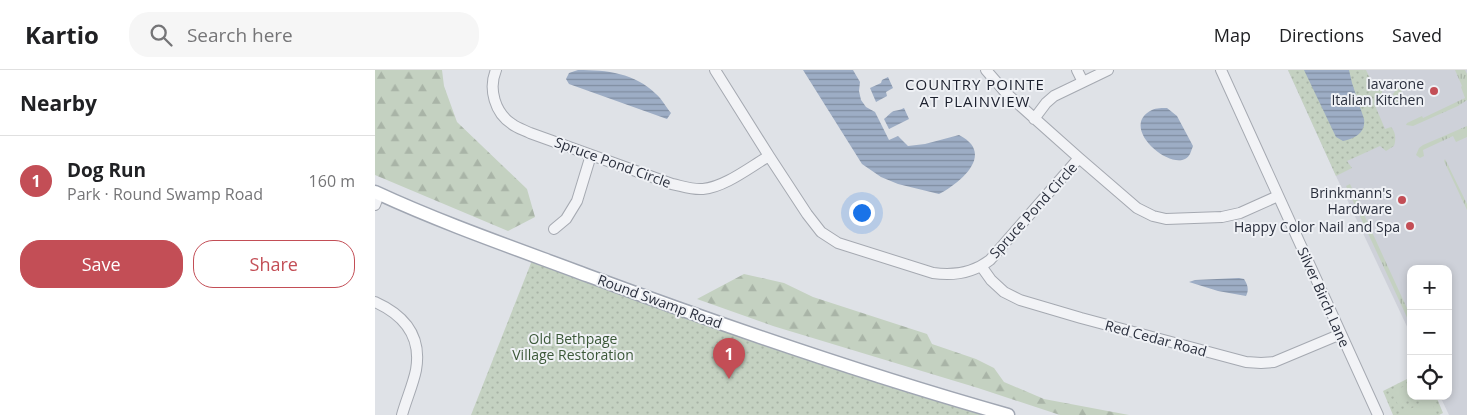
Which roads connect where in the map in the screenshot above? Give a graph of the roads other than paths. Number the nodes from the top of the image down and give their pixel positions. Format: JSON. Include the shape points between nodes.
{"nodes":[{"id":1,"x":496,"y":70,"type":"edge"},
{"id":2,"x":715,"y":70,"type":"edge"},
{"id":3,"x":987,"y":70,"type":"edge"},
{"id":4,"x":1077,"y":70,"type":"edge"},
{"id":5,"x":1108,"y":70,"type":"edge"},
{"id":6,"x":1221,"y":70,"type":"edge"},
{"id":7,"x":1083,"y":82,"type":"junction"},
{"id":8,"x":1034,"y":119,"type":"junction"},
{"id":9,"x":591,"y":155,"type":"junction"},
{"id":10,"x":769,"y":156,"type":"junction"},
{"id":11,"x":1079,"y":158,"type":"junction"},
{"id":12,"x":1278,"y":196,"type":"junction"},
{"id":13,"x":377,"y":197,"type":"edge"},
{"id":14,"x":554,"y":229,"type":"dead end"},
{"id":15,"x":981,"y":266,"type":"junction"},
{"id":16,"x":375,"y":302,"type":"edge"},
{"id":17,"x":1341,"y":334,"type":"junction"},
{"id":18,"x":402,"y":415,"type":"edge"},
{"id":19,"x":1008,"y":415,"type":"edge"},
{"id":20,"x":1378,"y":415,"type":"edge"}],
"edges":[{"from":1,"to":9,"type":"street","name":"Spruce Pond Circle","via":[[492,89],[495,102],[512,125]]},
{"from":2,"to":10,"type":"street","name":"Spruce Pond Circle"},
{"from":3,"to":8,"type":"street"},
{"from":4,"to":7,"type":"street"},
{"from":5,"to":7,"type":"street"},
{"from":6,"to":12,"type":"street","name":"Silver Birch Lane"},
{"from":7,"to":8,"type":"street","via":[[1054,96]]},
{"from":8,"to":11,"type":"street"},
{"from":9,"to":10,"type":"street","name":"Spruce Pond Circle","via":[[672,184],[703,189],[720,185]]},
{"from":9,"to":14,"type":"street","via":[[577,201]]},
{"from":10,"to":15,"type":"street","name":"Spruce Pond Circle","via":[[821,232],[838,243],[933,273],[962,273]]},
{"from":11,"to":12,"type":"street","via":[[1137,208],[1166,219],[1239,213]]},
{"from":11,"to":15,"type":"street","name":"Spruce Pond Circle","via":[[990,260]]},
{"from":12,"to":17,"type":"street","name":"Silver Birch Lane"},
{"from":13,"to":19,"type":"main road","name":"Round Swamp Road","via":[[689,312],[885,379]]},
{"from":15,"to":17,"type":"street","name":"Red Cedar Road","via":[[1004,292],[1020,300],[1246,362],[1274,362]]},
{"from":16,"to":18,"type":"street","via":[[400,317],[415,341],[416,370]]},
{"from":17,"to":20,"type":"street","name":"Silver Birch Lane"}]}
